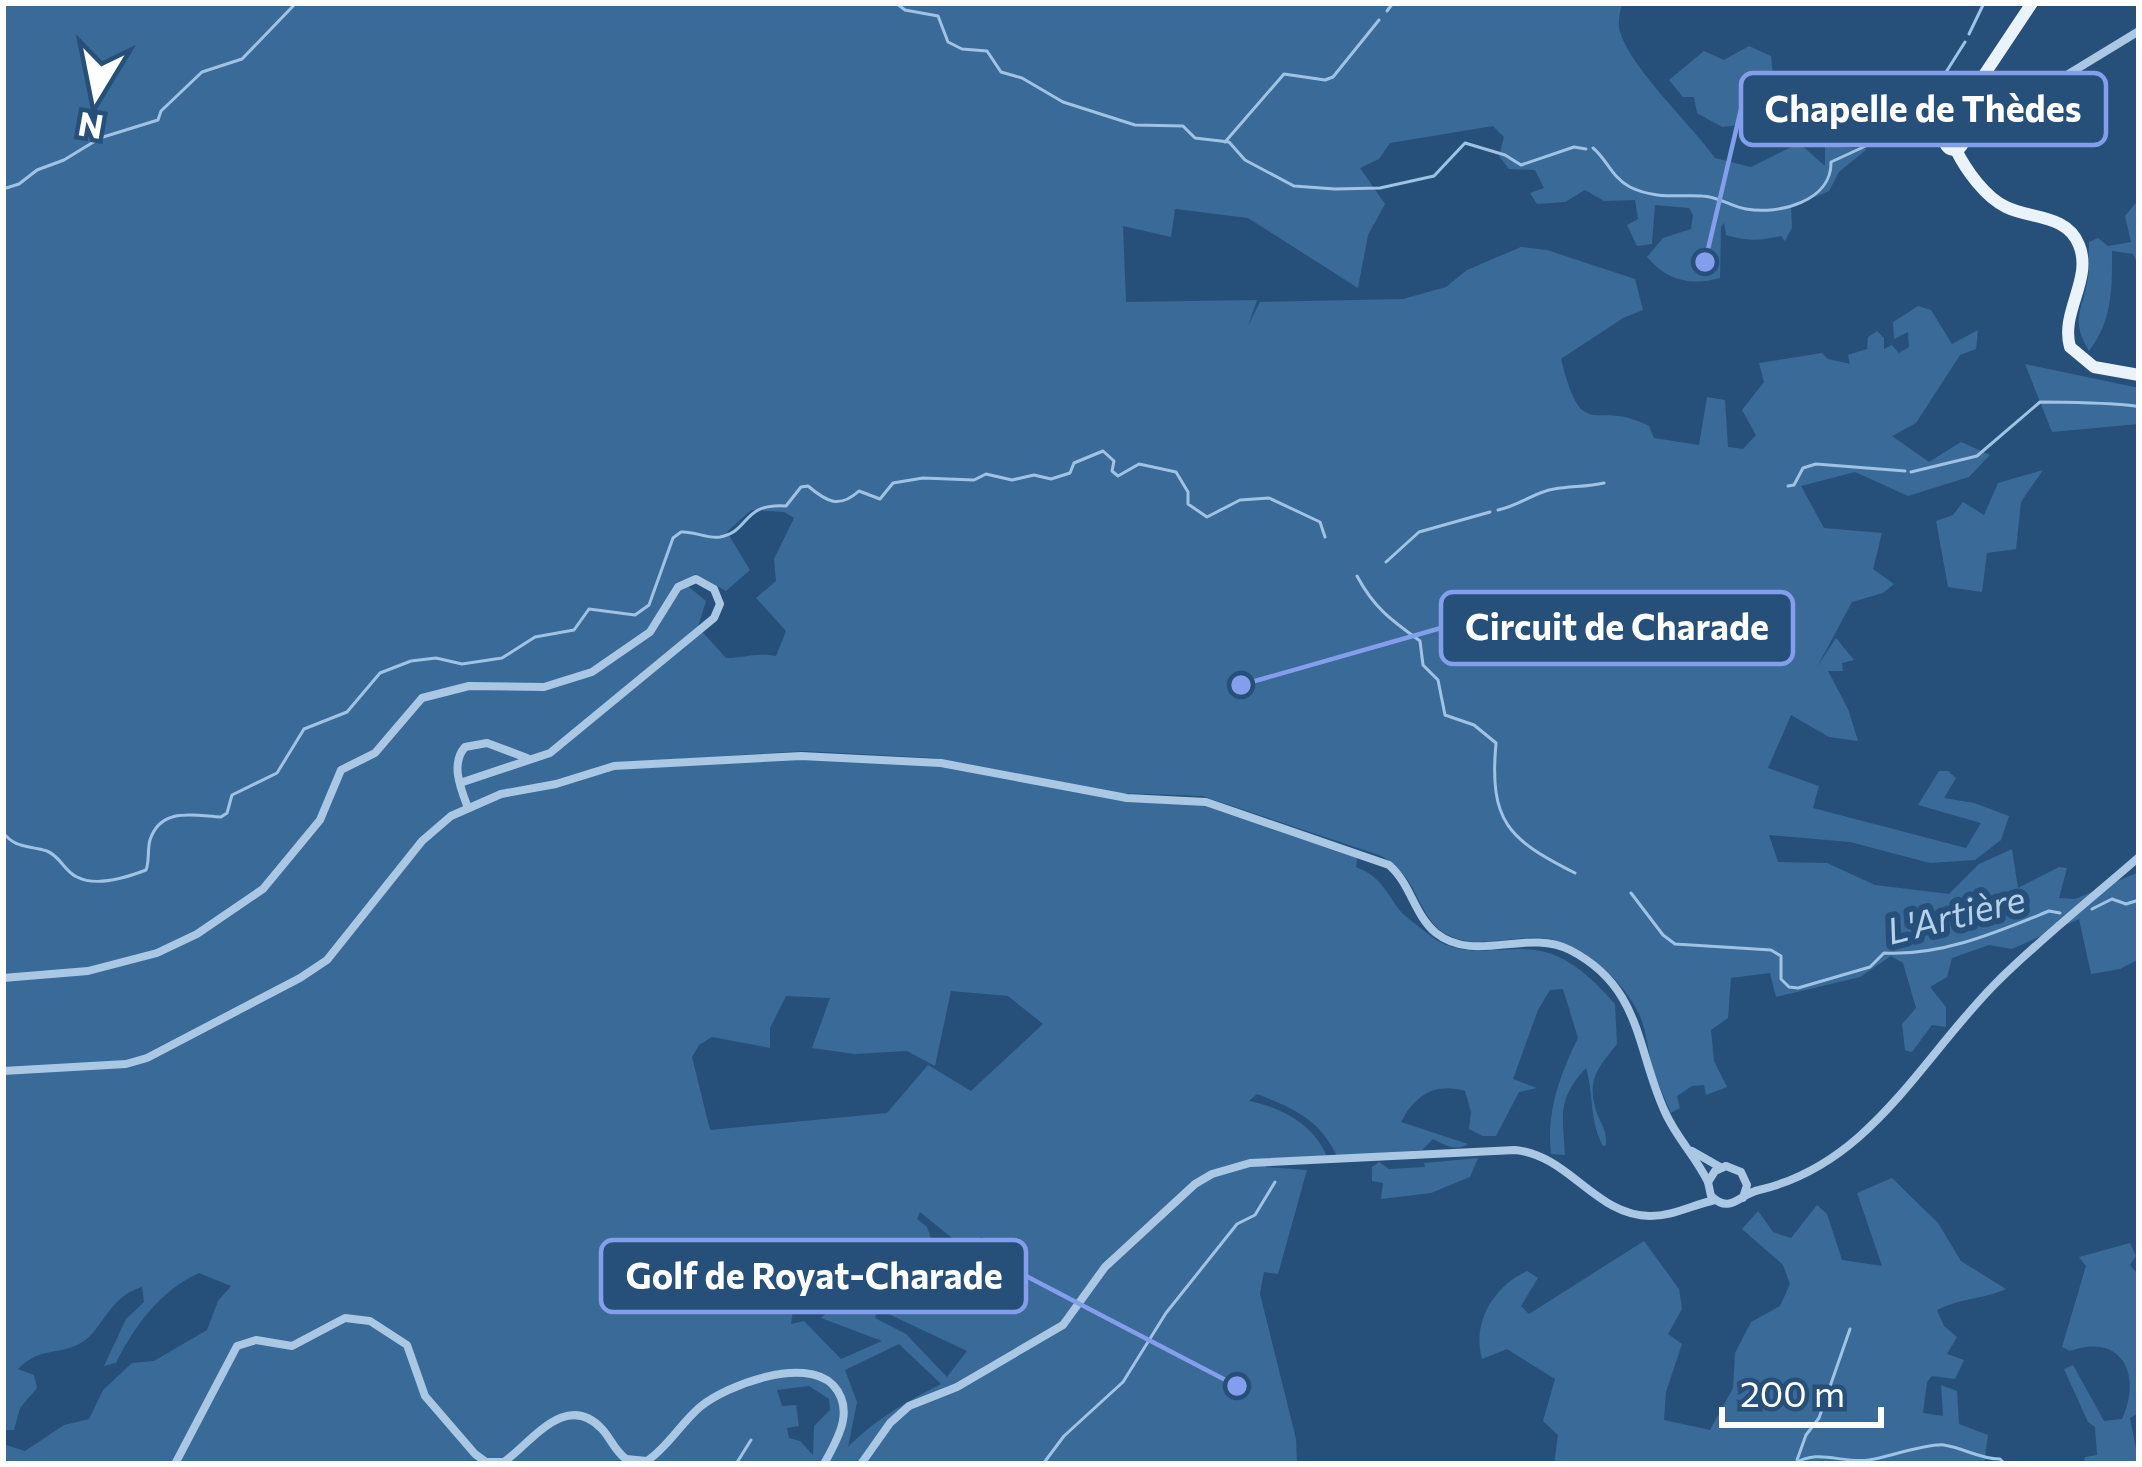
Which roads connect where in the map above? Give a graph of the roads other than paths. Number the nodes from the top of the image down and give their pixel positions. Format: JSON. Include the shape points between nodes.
{"nodes":[{"id":1,"x":2032,"y":3,"type":"edge"},
{"id":2,"x":2139,"y":31,"type":"edge"},
{"id":3,"x":1957,"y":140,"type":"junction"},
{"id":4,"x":2139,"y":375,"type":"edge"},
{"id":5,"x":535,"y":759,"type":"junction"},
{"id":6,"x":460,"y":783,"type":"junction"},
{"id":7,"x":468,"y":808,"type":"junction"},
{"id":8,"x":2139,"y":857,"type":"edge"},
{"id":9,"x":3,"y":978,"type":"edge"},
{"id":10,"x":3,"y":1071,"type":"edge"},
{"id":11,"x":1679,"y":1137,"type":"junction"},
{"id":12,"x":1721,"y":1167,"type":"junction"},
{"id":13,"x":1745,"y":1177,"type":"junction"},
{"id":14,"x":1708,"y":1184,"type":"junction"},
{"id":15,"x":1785,"y":1184,"type":"junction"},
{"id":16,"x":1742,"y":1198,"type":"junction"},
{"id":17,"x":1715,"y":1200,"type":"junction"},
{"id":18,"x":1662,"y":1215,"type":"junction"},
{"id":19,"x":175,"y":1464,"type":"edge"},
{"id":20,"x":824,"y":1464,"type":"edge"},
{"id":21,"x":861,"y":1464,"type":"edge"}],
"edges":[{"from":1,"to":3,"type":"main road","via":[[1954,120]]},
{"from":2,"to":3,"type":"street"},
{"from":3,"to":4,"type":"main road","via":[[1996,201],[2058,222],[2075,237],[2082,267],[2067,326],[2070,347],[2094,367]]},
{"from":5,"to":6,"type":"street"},
{"from":5,"to":6,"type":"street","via":[[471,744],[458,756]]},
{"from":5,"to":9,"type":"street","via":[[590,724],[709,623],[720,604],[711,585],[681,584],[650,632],[568,682],[426,695],[375,753],[341,770],[316,826],[263,889],[197,934],[88,971]]},
{"from":6,"to":7,"type":"street"},
{"from":7,"to":10,"type":"street","via":[[430,832],[339,948],[301,978],[137,1061]]},
{"from":7,"to":11,"type":"street","via":[[614,766],[801,756],[941,763],[1118,797],[1217,804],[1389,865],[1429,926],[1452,942],[1540,942],[1576,954],[1632,1011]]},
{"from":8,"to":15,"type":"street","via":[[1996,983],[1849,1149]]},
{"from":11,"to":12,"type":"street"},
{"from":11,"to":14,"type":"street"},
{"from":12,"to":13,"type":"street"},
{"from":12,"to":14,"type":"street"},
{"from":13,"to":15,"type":"street"},
{"from":13,"to":16,"type":"street"},
{"from":14,"to":17,"type":"street"},
{"from":14,"to":18,"type":"street"},
{"from":15,"to":16,"type":"street"},
{"from":16,"to":17,"type":"street"},
{"from":17,"to":18,"type":"street"},
{"from":18,"to":21,"type":"street","via":[[1622,1210],[1546,1157],[1524,1151],[1231,1168],[1195,1184],[1117,1253],[1063,1325],[909,1406]]},
{"from":19,"to":20,"type":"street","via":[[237,1346],[292,1346],[351,1317],[406,1345],[425,1396],[486,1462],[504,1462],[542,1427],[567,1417],[594,1422],[623,1458],[643,1462],[719,1394],[804,1373],[830,1383],[843,1403],[842,1429]]}]}
